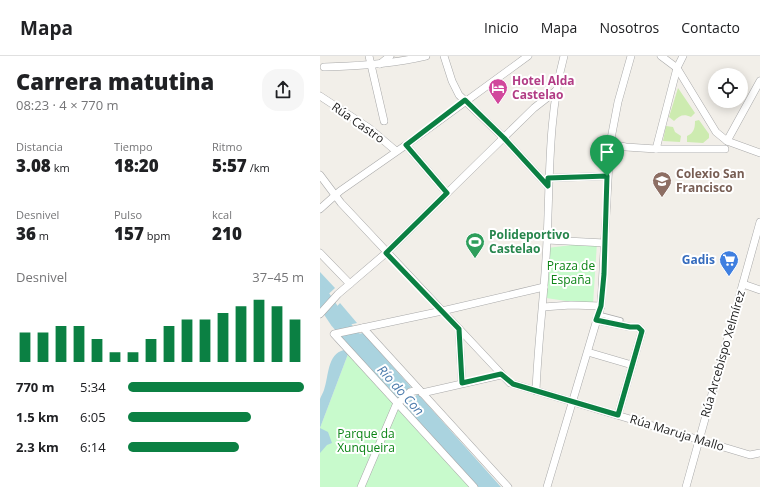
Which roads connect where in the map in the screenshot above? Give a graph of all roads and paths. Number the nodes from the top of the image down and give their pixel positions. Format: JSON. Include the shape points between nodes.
{"nodes":[{"id":1,"x":369,"y":56,"type":"edge"},
{"id":2,"x":390,"y":56,"type":"edge"},
{"id":3,"x":426,"y":56,"type":"edge"},
{"id":4,"x":444,"y":56,"type":"edge"},
{"id":5,"x":564,"y":56,"type":"edge"},
{"id":6,"x":631,"y":56,"type":"edge"},
{"id":7,"x":661,"y":56,"type":"edge"},
{"id":8,"x":683,"y":56,"type":"edge"},
{"id":9,"x":525,"y":58,"type":"edge"},
{"id":10,"x":375,"y":65,"type":"junction"},
{"id":11,"x":324,"y":67,"type":"dead end"},
{"id":12,"x":676,"y":68,"type":"junction"},
{"id":13,"x":760,"y":81,"type":"edge"},
{"id":14,"x":557,"y":90,"type":"junction"},
{"id":15,"x":320,"y":96,"type":"edge"},
{"id":16,"x":752,"y":96,"type":"junction"},
{"id":17,"x":760,"y":99,"type":"edge"},
{"id":18,"x":465,"y":100,"type":"junction"},
{"id":19,"x":384,"y":121,"type":"dead end"},
{"id":20,"x":504,"y":138,"type":"junction"},
{"id":21,"x":727,"y":141,"type":"junction"},
{"id":22,"x":610,"y":144,"type":"junction"},
{"id":23,"x":406,"y":145,"type":"junction"},
{"id":24,"x":656,"y":149,"type":"junction"},
{"id":25,"x":725,"y":150,"type":"dead end"},
{"id":26,"x":396,"y":151,"type":"junction"},
{"id":27,"x":760,"y":153,"type":"edge"},
{"id":28,"x":320,"y":174,"type":"edge"},
{"id":29,"x":607,"y":176,"type":"junction"},
{"id":30,"x":548,"y":178,"type":"junction"},
{"id":31,"x":548,"y":186,"type":"junction"},
{"id":32,"x":447,"y":193,"type":"junction"},
{"id":33,"x":335,"y":195,"type":"junction"},
{"id":34,"x":320,"y":209,"type":"edge"},
{"id":35,"x":760,"y":222,"type":"edge"},
{"id":36,"x":547,"y":240,"type":"junction"},
{"id":37,"x":605,"y":243,"type":"junction"},
{"id":38,"x":320,"y":253,"type":"edge"},
{"id":39,"x":386,"y":253,"type":"junction"},
{"id":40,"x":350,"y":284,"type":"junction"},
{"id":41,"x":743,"y":284,"type":"junction"},
{"id":42,"x":544,"y":287,"type":"junction"},
{"id":43,"x":760,"y":290,"type":"edge"},
{"id":44,"x":543,"y":307,"type":"junction"},
{"id":45,"x":442,"y":311,"type":"junction"},
{"id":46,"x":598,"y":313,"type":"junction"},
{"id":47,"x":320,"y":314,"type":"edge"},
{"id":48,"x":621,"y":320,"type":"dead end"},
{"id":49,"x":363,"y":328,"type":"junction"},
{"id":50,"x":459,"y":329,"type":"junction"},
{"id":51,"x":591,"y":353,"type":"dead end"},
{"id":52,"x":632,"y":366,"type":"junction"},
{"id":53,"x":501,"y":374,"type":"junction"},
{"id":54,"x":462,"y":383,"type":"junction"},
{"id":55,"x":420,"y":391,"type":"junction"},
{"id":56,"x":536,"y":391,"type":"junction"},
{"id":57,"x":571,"y":402,"type":"junction"},
{"id":58,"x":397,"y":404,"type":"junction"},
{"id":59,"x":618,"y":415,"type":"junction"},
{"id":60,"x":699,"y":440,"type":"junction"},
{"id":61,"x":760,"y":453,"type":"edge"},
{"id":62,"x":361,"y":487,"type":"edge"},
{"id":63,"x":474,"y":487,"type":"edge"},
{"id":64,"x":508,"y":487,"type":"edge"},
{"id":65,"x":547,"y":487,"type":"edge"},
{"id":66,"x":686,"y":487,"type":"edge"}],
"edges":[{"from":1,"to":10,"type":"street"},
{"from":2,"to":10,"type":"street"},
{"from":3,"to":10,"type":"street"},
{"from":4,"to":18,"type":"street","via":[[452,81]]},
{"from":5,"to":14,"type":"street"},
{"from":6,"to":22,"type":"street","via":[[619,95]]},
{"from":7,"to":12,"type":"street"},
{"from":8,"to":12,"type":"street"},
{"from":9,"to":18,"type":"street"},
{"from":10,"to":11,"type":"street"},
{"from":10,"to":19,"type":"street"},
{"from":12,"to":21,"type":"street","via":[[716,132]]},
{"from":12,"to":24,"type":"street"},
{"from":13,"to":16,"type":"street"},
{"from":14,"to":20,"type":"street","via":[[534,108]]},
{"from":14,"to":30,"type":"street"},
{"from":15,"to":26,"type":"street","name":"Rúa Castro","via":[[369,128]]},
{"from":16,"to":17,"type":"street"},
{"from":16,"to":21,"type":"street"},
{"from":18,"to":20,"type":"street"},
{"from":18,"to":23,"type":"street"},
{"from":20,"to":31,"type":"street"},
{"from":20,"to":32,"type":"street"},
{"from":21,"to":27,"type":"street"},
{"from":22,"to":24,"type":"street"},
{"from":22,"to":29,"type":"street"},
{"from":23,"to":26,"type":"street"},
{"from":23,"to":32,"type":"street"},
{"from":24,"to":25,"type":"street"},
{"from":26,"to":33,"type":"street"},
{"from":28,"to":33,"type":"street","name":"Rúa Maruja Mallo"},
{"from":29,"to":30,"type":"street"},
{"from":29,"to":37,"type":"street"},
{"from":30,"to":31,"type":"street"},
{"from":31,"to":36,"type":"street"},
{"from":32,"to":39,"type":"street"},
{"from":33,"to":34,"type":"street"},
{"from":33,"to":39,"type":"street","name":"Rúa Maruja Mallo"},
{"from":35,"to":41,"type":"street","name":"Rúa Arcebispo Xelmírez"},
{"from":36,"to":37,"type":"street"},
{"from":36,"to":42,"type":"street"},
{"from":37,"to":46,"type":"street"},
{"from":38,"to":40,"type":"street"},
{"from":39,"to":40,"type":"street"},
{"from":39,"to":45,"type":"street","name":"Rúa Maruja Mallo"},
{"from":40,"to":47,"type":"street"},
{"from":41,"to":43,"type":"street"},
{"from":41,"to":60,"type":"street","name":"Rúa Arcebispo Xelmírez"},
{"from":42,"to":44,"type":"street"},
{"from":42,"to":45,"type":"street"},
{"from":44,"to":46,"type":"street","via":[[572,304]]},
{"from":44,"to":56,"type":"street"},
{"from":45,"to":49,"type":"street"},
{"from":45,"to":50,"type":"street","name":"Rúa Maruja Mallo"},
{"from":46,"to":48,"type":"lane"},
{"from":46,"to":52,"type":"street","via":[[641,328]]},
{"from":46,"to":57,"type":"street"},
{"from":49,"to":55,"type":"street"},
{"from":49,"to":58,"type":"street","via":[[334,334]]},
{"from":50,"to":53,"type":"street","name":"Rúa Maruja Mallo"},
{"from":50,"to":54,"type":"street"},
{"from":51,"to":52,"type":"street"},
{"from":52,"to":59,"type":"street"},
{"from":53,"to":54,"type":"street"},
{"from":53,"to":56,"type":"street","name":"Rúa Maruja Mallo","via":[[513,384]]},
{"from":54,"to":55,"type":"street"},
{"from":55,"to":58,"type":"street","via":[[410,392]]},
{"from":55,"to":64,"type":"street"},
{"from":56,"to":57,"type":"street","name":"Rúa Maruja Mallo"},
{"from":57,"to":59,"type":"street","name":"Rúa Maruja Mallo"},
{"from":57,"to":65,"type":"street"},
{"from":58,"to":62,"type":"street","via":[[390,415]]},
{"from":58,"to":63,"type":"street"},
{"from":59,"to":60,"type":"street","name":"Rúa Maruja Mallo"},
{"from":60,"to":61,"type":"street","name":"Rúa Maruja Mallo","via":[[750,455]]},
{"from":60,"to":66,"type":"street","name":"Rúa Arcebispo Xelmírez"}]}
